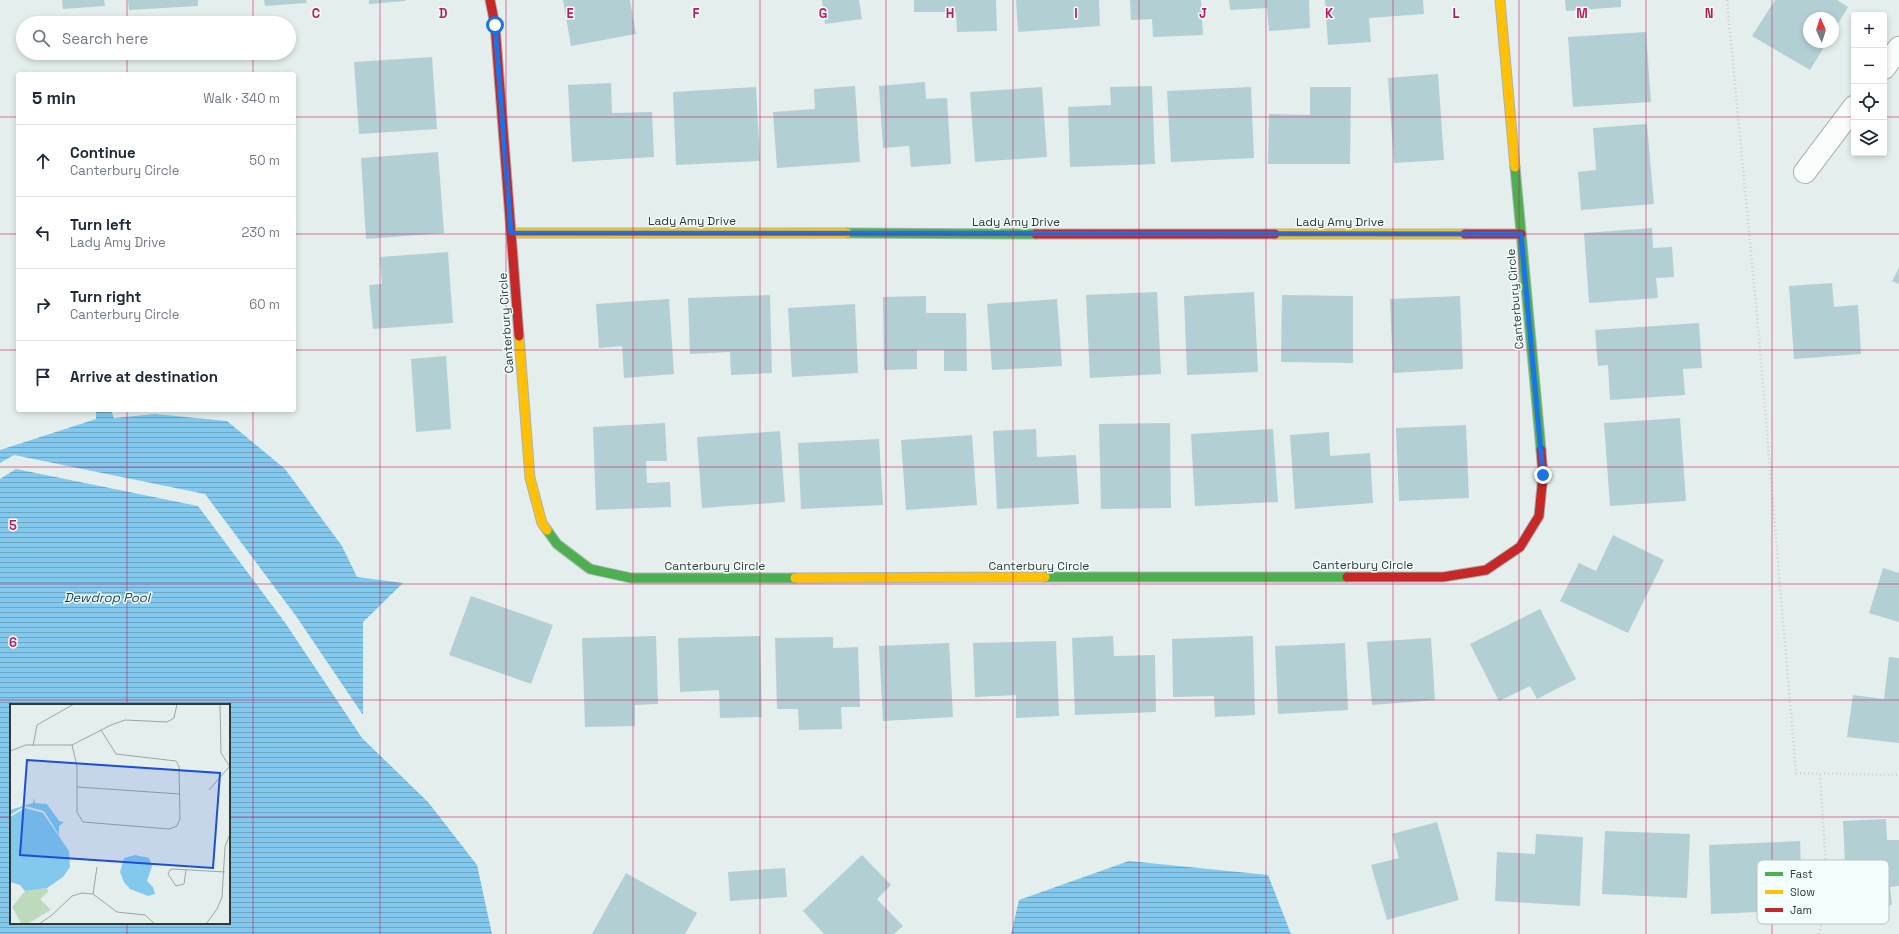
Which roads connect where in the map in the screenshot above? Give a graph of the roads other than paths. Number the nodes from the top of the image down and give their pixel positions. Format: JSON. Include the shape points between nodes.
{"nodes":[{"id":1,"x":490,"y":0,"type":"edge"},
{"id":2,"x":1500,"y":0,"type":"edge"},
{"id":3,"x":1899,"y":48,"type":"edge"},
{"id":4,"x":1887,"y":64,"type":"edge"},
{"id":5,"x":1851,"y":111,"type":"edge"},
{"id":6,"x":1805,"y":172,"type":"dead end"},
{"id":7,"x":511,"y":233,"type":"junction"},
{"id":8,"x":1521,"y":234,"type":"junction"}],
"edges":[{"from":1,"to":7,"type":"street","name":"Canterbury Circle","via":[[495,25]]},
{"from":2,"to":8,"type":"street","name":"Canterbury Circle"},
{"from":3,"to":4,"type":"street"},
{"from":5,"to":6,"type":"street"},
{"from":7,"to":8,"type":"street","name":"Lady Amy Drive"},
{"from":7,"to":8,"type":"street","name":"Canterbury Circle","via":[[530,478],[542,523],[557,544],[590,569],[631,578],[1435,577],[1486,570],[1520,548],[1539,516],[1542,489],[1543,475]]}]}
